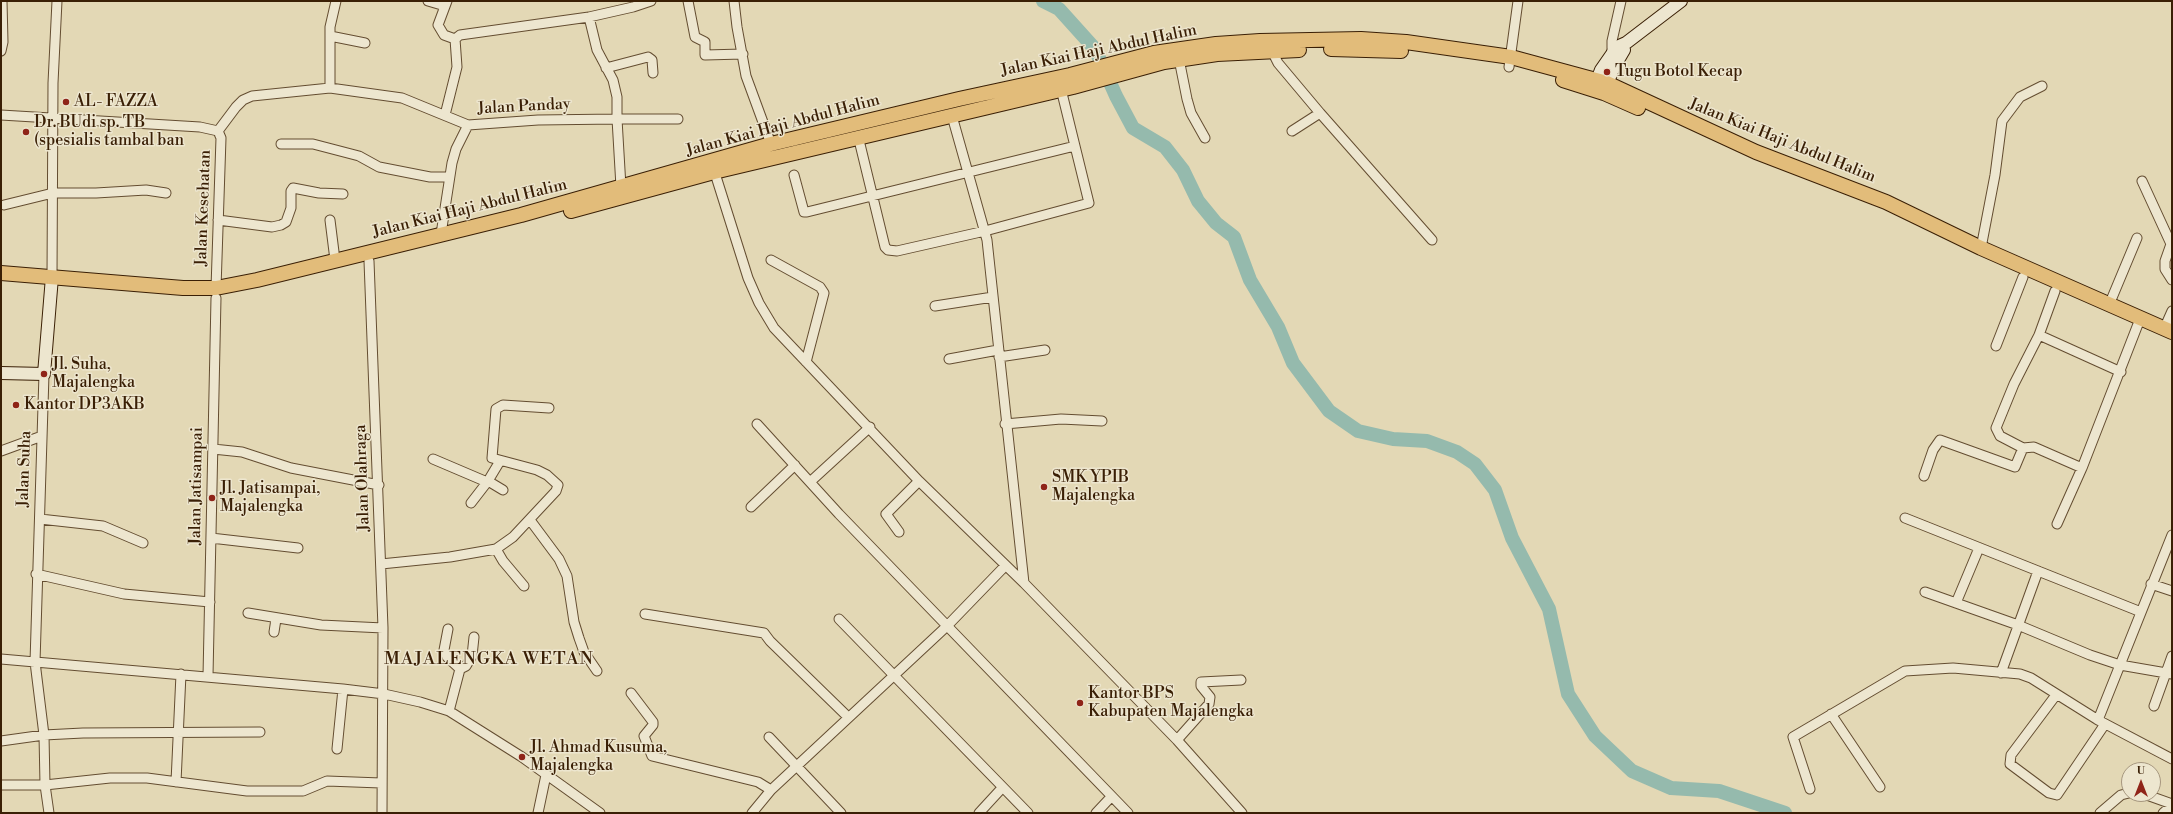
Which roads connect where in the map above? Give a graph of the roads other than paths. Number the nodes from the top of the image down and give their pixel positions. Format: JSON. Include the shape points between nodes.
{"nodes":[{"id":1,"x":2,"y":1,"type":"edge"},
{"id":2,"x":57,"y":1,"type":"edge"},
{"id":3,"x":336,"y":1,"type":"edge"},
{"id":4,"x":428,"y":1,"type":"edge"},
{"id":5,"x":651,"y":1,"type":"edge"},
{"id":6,"x":688,"y":1,"type":"edge"},
{"id":7,"x":734,"y":1,"type":"edge"},
{"id":8,"x":1518,"y":1,"type":"edge"},
{"id":9,"x":1621,"y":1,"type":"edge"},
{"id":10,"x":1681,"y":1,"type":"edge"},
{"id":11,"x":446,"y":4,"type":"edge"},
{"id":12,"x":589,"y":17,"type":"junction"},
{"id":13,"x":330,"y":36,"type":"junction"},
{"id":14,"x":455,"y":39,"type":"junction"},
{"id":15,"x":365,"y":43,"type":"dead end"},
{"id":16,"x":2,"y":45,"type":"edge"},
{"id":17,"x":1272,"y":51,"type":"junction"},
{"id":18,"x":743,"y":54,"type":"junction"},
{"id":19,"x":1614,"y":58,"type":"junction"},
{"id":20,"x":1180,"y":59,"type":"junction"},
{"id":21,"x":1510,"y":62,"type":"junction"},
{"id":22,"x":1132,"y":64,"type":"junction"},
{"id":23,"x":606,"y":68,"type":"junction"},
{"id":24,"x":653,"y":73,"type":"dead end"},
{"id":25,"x":1068,"y":84,"type":"junction"},
{"id":26,"x":1600,"y":86,"type":"junction"},
{"id":27,"x":2042,"y":86,"type":"dead end"},
{"id":28,"x":330,"y":88,"type":"junction"},
{"id":29,"x":1320,"y":113,"type":"junction"},
{"id":30,"x":1,"y":115,"type":"edge"},
{"id":31,"x":445,"y":115,"type":"junction"},
{"id":32,"x":952,"y":116,"type":"junction"},
{"id":33,"x":617,"y":119,"type":"junction"},
{"id":34,"x":678,"y":119,"type":"dead end"},
{"id":35,"x":53,"y":120,"type":"junction"},
{"id":36,"x":468,"y":125,"type":"junction"},
{"id":37,"x":218,"y":131,"type":"junction"},
{"id":38,"x":1292,"y":131,"type":"dead end"},
{"id":39,"x":858,"y":136,"type":"junction"},
{"id":40,"x":1205,"y":138,"type":"dead end"},
{"id":41,"x":281,"y":144,"type":"dead end"},
{"id":42,"x":771,"y":144,"type":"junction"},
{"id":43,"x":1075,"y":146,"type":"junction"},
{"id":44,"x":713,"y":167,"type":"junction"},
{"id":45,"x":967,"y":174,"type":"junction"},
{"id":46,"x":794,"y":175,"type":"dead end"},
{"id":47,"x":450,"y":177,"type":"junction"},
{"id":48,"x":2142,"y":181,"type":"dead end"},
{"id":49,"x":1837,"y":186,"type":"junction"},
{"id":50,"x":621,"y":187,"type":"junction"},
{"id":51,"x":53,"y":193,"type":"junction"},
{"id":52,"x":166,"y":193,"type":"dead end"},
{"id":53,"x":343,"y":194,"type":"dead end"},
{"id":54,"x":873,"y":196,"type":"junction"},
{"id":55,"x":4,"y":205,"type":"dead end"},
{"id":56,"x":218,"y":220,"type":"junction"},
{"id":57,"x":330,"y":220,"type":"dead end"},
{"id":58,"x":985,"y":231,"type":"junction"},
{"id":59,"x":441,"y":234,"type":"junction"},
{"id":60,"x":2137,"y":238,"type":"dead end"},
{"id":61,"x":1432,"y":240,"type":"dead end"},
{"id":62,"x":1981,"y":248,"type":"junction"},
{"id":63,"x":335,"y":260,"type":"junction"},
{"id":64,"x":771,"y":260,"type":"dead end"},
{"id":65,"x":369,"y":261,"type":"junction"},
{"id":66,"x":1,"y":273,"type":"edge"},
{"id":67,"x":2023,"y":277,"type":"junction"},
{"id":68,"x":2172,"y":279,"type":"edge"},
{"id":69,"x":1,"y":281,"type":"edge"},
{"id":70,"x":52,"y":281,"type":"junction"},
{"id":71,"x":2055,"y":291,"type":"junction"},
{"id":72,"x":216,"y":293,"type":"junction"},
{"id":73,"x":993,"y":297,"type":"junction"},
{"id":74,"x":2109,"y":305,"type":"junction"},
{"id":75,"x":935,"y":306,"type":"dead end"},
{"id":76,"x":2172,"y":311,"type":"edge"},
{"id":77,"x":2139,"y":323,"type":"junction"},
{"id":78,"x":2168,"y":331,"type":"edge"},
{"id":79,"x":2039,"y":335,"type":"junction"},
{"id":80,"x":2172,"y":341,"type":"edge"},
{"id":81,"x":1996,"y":346,"type":"dead end"},
{"id":82,"x":1045,"y":350,"type":"dead end"},
{"id":83,"x":999,"y":354,"type":"junction"},
{"id":84,"x":949,"y":358,"type":"dead end"},
{"id":85,"x":806,"y":362,"type":"junction"},
{"id":86,"x":2121,"y":372,"type":"junction"},
{"id":87,"x":1,"y":373,"type":"edge"},
{"id":88,"x":44,"y":374,"type":"junction"},
{"id":89,"x":549,"y":408,"type":"dead end"},
{"id":90,"x":1102,"y":421,"type":"dead end"},
{"id":91,"x":757,"y":424,"type":"dead end"},
{"id":92,"x":1005,"y":424,"type":"junction"},
{"id":93,"x":870,"y":427,"type":"junction"},
{"id":94,"x":42,"y":439,"type":"junction"},
{"id":95,"x":2023,"y":448,"type":"junction"},
{"id":96,"x":213,"y":449,"type":"junction"},
{"id":97,"x":1,"y":451,"type":"edge"},
{"id":98,"x":433,"y":459,"type":"dead end"},
{"id":99,"x":500,"y":461,"type":"junction"},
{"id":100,"x":795,"y":465,"type":"junction"},
{"id":101,"x":2082,"y":468,"type":"junction"},
{"id":102,"x":1924,"y":476,"type":"dead end"},
{"id":103,"x":919,"y":481,"type":"junction"},
{"id":104,"x":488,"y":482,"type":"junction"},
{"id":105,"x":810,"y":482,"type":"junction"},
{"id":106,"x":379,"y":485,"type":"junction"},
{"id":107,"x":503,"y":490,"type":"dead end"},
{"id":108,"x":470,"y":503,"type":"dead end"},
{"id":109,"x":751,"y":507,"type":"dead end"},
{"id":110,"x":1905,"y":518,"type":"dead end"},
{"id":111,"x":40,"y":519,"type":"junction"},
{"id":112,"x":530,"y":520,"type":"junction"},
{"id":113,"x":2057,"y":524,"type":"dead end"},
{"id":114,"x":899,"y":532,"type":"dead end"},
{"id":115,"x":2172,"y":536,"type":"edge"},
{"id":116,"x":211,"y":538,"type":"junction"},
{"id":117,"x":143,"y":543,"type":"dead end"},
{"id":118,"x":298,"y":548,"type":"dead end"},
{"id":119,"x":1979,"y":548,"type":"junction"},
{"id":120,"x":496,"y":549,"type":"junction"},
{"id":121,"x":381,"y":564,"type":"junction"},
{"id":122,"x":1005,"y":566,"type":"junction"},
{"id":123,"x":2038,"y":571,"type":"junction"},
{"id":124,"x":36,"y":574,"type":"junction"},
{"id":125,"x":2152,"y":582,"type":"junction"},
{"id":126,"x":1024,"y":583,"type":"junction"},
{"id":127,"x":524,"y":586,"type":"dead end"},
{"id":128,"x":2172,"y":591,"type":"edge"},
{"id":129,"x":1925,"y":592,"type":"dead end"},
{"id":130,"x":210,"y":602,"type":"junction"},
{"id":131,"x":1956,"y":603,"type":"junction"},
{"id":132,"x":2141,"y":612,"type":"junction"},
{"id":133,"x":248,"y":613,"type":"dead end"},
{"id":134,"x":645,"y":614,"type":"dead end"},
{"id":135,"x":276,"y":619,"type":"junction"},
{"id":136,"x":839,"y":619,"type":"dead end"},
{"id":137,"x":2018,"y":624,"type":"junction"},
{"id":138,"x":947,"y":626,"type":"junction"},
{"id":139,"x":383,"y":628,"type":"junction"},
{"id":140,"x":448,"y":630,"type":"dead end"},
{"id":141,"x":274,"y":632,"type":"dead end"},
{"id":142,"x":474,"y":638,"type":"dead end"},
{"id":143,"x":2172,"y":656,"type":"edge"},
{"id":144,"x":1,"y":659,"type":"edge"},
{"id":145,"x":35,"y":662,"type":"junction"},
{"id":146,"x":2120,"y":665,"type":"junction"},
{"id":147,"x":460,"y":669,"type":"junction"},
{"id":148,"x":597,"y":671,"type":"dead end"},
{"id":149,"x":2001,"y":673,"type":"junction"},
{"id":150,"x":2169,"y":673,"type":"edge"},
{"id":151,"x":181,"y":674,"type":"junction"},
{"id":152,"x":895,"y":674,"type":"junction"},
{"id":153,"x":208,"y":676,"type":"junction"},
{"id":154,"x":1240,"y":680,"type":"dead end"},
{"id":155,"x":343,"y":689,"type":"junction"},
{"id":156,"x":384,"y":694,"type":"junction"},
{"id":157,"x":631,"y":694,"type":"dead end"},
{"id":158,"x":2056,"y":695,"type":"junction"},
{"id":159,"x":2154,"y":706,"type":"dead end"},
{"id":160,"x":449,"y":711,"type":"junction"},
{"id":161,"x":1831,"y":714,"type":"junction"},
{"id":162,"x":848,"y":717,"type":"junction"},
{"id":163,"x":2102,"y":722,"type":"junction"},
{"id":164,"x":260,"y":732,"type":"dead end"},
{"id":165,"x":179,"y":733,"type":"junction"},
{"id":166,"x":44,"y":735,"type":"junction"},
{"id":167,"x":769,"y":737,"type":"dead end"},
{"id":168,"x":1177,"y":740,"type":"junction"},
{"id":169,"x":1,"y":741,"type":"edge"},
{"id":170,"x":337,"y":749,"type":"dead end"},
{"id":171,"x":2172,"y":758,"type":"edge"},
{"id":172,"x":796,"y":766,"type":"junction"},
{"id":173,"x":546,"y":775,"type":"junction"},
{"id":174,"x":176,"y":782,"type":"junction"},
{"id":175,"x":381,"y":783,"type":"junction"},
{"id":176,"x":1,"y":785,"type":"edge"},
{"id":177,"x":45,"y":785,"type":"junction"},
{"id":178,"x":1880,"y":787,"type":"dead end"},
{"id":179,"x":1002,"y":788,"type":"junction"},
{"id":180,"x":1810,"y":789,"type":"dead end"},
{"id":181,"x":771,"y":790,"type":"junction"},
{"id":182,"x":2121,"y":795,"type":"edge"},
{"id":183,"x":1111,"y":797,"type":"junction"},
{"id":184,"x":2161,"y":801,"type":"edge"},
{"id":185,"x":2172,"y":805,"type":"edge"},
{"id":186,"x":590,"y":810,"type":"edge"},
{"id":187,"x":49,"y":813,"type":"edge"},
{"id":188,"x":382,"y":813,"type":"edge"},
{"id":189,"x":538,"y":813,"type":"edge"},
{"id":190,"x":600,"y":813,"type":"edge"},
{"id":191,"x":751,"y":813,"type":"edge"},
{"id":192,"x":841,"y":813,"type":"edge"},
{"id":193,"x":979,"y":813,"type":"edge"},
{"id":194,"x":1028,"y":813,"type":"edge"},
{"id":195,"x":1096,"y":813,"type":"edge"},
{"id":196,"x":1128,"y":813,"type":"edge"},
{"id":197,"x":1242,"y":813,"type":"edge"},
{"id":198,"x":2100,"y":813,"type":"edge"},
{"id":199,"x":2163,"y":813,"type":"edge"}],
"edges":[{"from":1,"to":16,"type":"street"},
{"from":2,"to":35,"type":"street"},
{"from":3,"to":13,"type":"street"},
{"from":4,"to":11,"type":"street"},
{"from":5,"to":12,"type":"street","via":[[633,8]]},
{"from":6,"to":18,"type":"street","via":[[695,37],[705,42],[705,55]]},
{"from":7,"to":18,"type":"street"},
{"from":8,"to":21,"type":"street"},
{"from":9,"to":19,"type":"street","via":[[1613,35]]},
{"from":10,"to":19,"type":"main road","via":[[1626,43],[1623,53]]},
{"from":11,"to":14,"type":"street","via":[[438,24],[444,35]]},
{"from":12,"to":14,"type":"street","via":[[470,33]]},
{"from":12,"to":23,"type":"street","via":[[594,41]]},
{"from":13,"to":15,"type":"street"},
{"from":13,"to":28,"type":"street"},
{"from":14,"to":31,"type":"street","via":[[457,67]]},
{"from":17,"to":20,"type":"main road","name":"Jalan Kiai Haji Abdul Halim"},
{"from":17,"to":21,"type":"main road","name":"Jalan Kiai Haji Abdul Halim","via":[[1407,51]]},
{"from":17,"to":29,"type":"street","via":[[1278,63]]},
{"from":18,"to":42,"type":"street","via":[[746,76]]},
{"from":19,"to":26,"type":"main road"},
{"from":20,"to":22,"type":"main road","name":"Jalan Kiai Haji Abdul Halim"},
{"from":20,"to":40,"type":"street","via":[[1189,106]]},
{"from":21,"to":22,"type":"main road","name":"Jalan Kiai Haji Abdul Halim","via":[[1406,42],[1361,39],[1260,40],[1216,44]]},
{"from":21,"to":26,"type":"main road","name":"Jalan Kiai Haji Abdul Halim","via":[[1533,71]]},
{"from":22,"to":25,"type":"main road","name":"Jalan Kiai Haji Abdul Halim"},
{"from":23,"to":24,"type":"street","via":[[648,57],[652,60]]},
{"from":23,"to":33,"type":"street","via":[[613,80],[617,97]]},
{"from":25,"to":32,"type":"main road","name":"Jalan Kiai Haji Abdul Halim"},
{"from":25,"to":42,"type":"main road","name":"Jalan Kiai Haji Abdul Halim","via":[[959,99]]},
{"from":25,"to":43,"type":"street"},
{"from":26,"to":49,"type":"main road","name":"Jalan Kiai Haji Abdul Halim","via":[[1752,160]]},
{"from":27,"to":62,"type":"street","via":[[2020,97],[2002,121]]},
{"from":28,"to":31,"type":"street","name":"Jalan Panday","via":[[402,98]]},
{"from":28,"to":37,"type":"street","name":"Jalan Panday","via":[[252,96],[236,107]]},
{"from":29,"to":38,"type":"street"},
{"from":29,"to":61,"type":"street"},
{"from":30,"to":35,"type":"street","name":"Jalan Kesehatan"},
{"from":31,"to":36,"type":"street","name":"Jalan Panday"},
{"from":32,"to":39,"type":"main road","name":"Jalan Kiai Haji Abdul Halim"},
{"from":32,"to":45,"type":"street"},
{"from":33,"to":34,"type":"street","name":"Jalan Panday"},
{"from":33,"to":36,"type":"street","name":"Jalan Panday","via":[[538,120]]},
{"from":33,"to":50,"type":"street"},
{"from":35,"to":37,"type":"street","name":"Jalan Kesehatan","via":[[200,127]]},
{"from":35,"to":51,"type":"street"},
{"from":36,"to":47,"type":"street","via":[[456,149]]},
{"from":37,"to":56,"type":"street","name":"Jalan Kesehatan","via":[[221,138]]},
{"from":39,"to":44,"type":"main road","name":"Jalan Kiai Haji Abdul Halim"},
{"from":39,"to":54,"type":"street"},
{"from":41,"to":47,"type":"street","via":[[313,144],[359,156],[379,167],[430,177]]},
{"from":42,"to":44,"type":"main road","name":"Jalan Kiai Haji Abdul Halim"},
{"from":43,"to":45,"type":"street"},
{"from":43,"to":58,"type":"street","via":[[1088,204]]},
{"from":44,"to":50,"type":"main road","name":"Jalan Kiai Haji Abdul Halim"},
{"from":44,"to":65,"type":"main road","name":"Jalan Kiai Haji Abdul Halim","via":[[601,204]]},
{"from":44,"to":85,"type":"street","via":[[745,271],[759,303],[774,328]]},
{"from":45,"to":54,"type":"street"},
{"from":45,"to":58,"type":"street"},
{"from":46,"to":54,"type":"street","via":[[804,212]]},
{"from":47,"to":59,"type":"street"},
{"from":48,"to":68,"type":"street","via":[[2171,244],[2165,269]]},
{"from":49,"to":62,"type":"main road","name":"Jalan Kiai Haji Abdul Halim","via":[[1886,202]]},
{"from":49,"to":67,"type":"main road","name":"Jalan Kiai Haji Abdul Halim"},
{"from":50,"to":59,"type":"main road","name":"Jalan Kiai Haji Abdul Halim"},
{"from":51,"to":52,"type":"street","via":[[146,190]]},
{"from":51,"to":55,"type":"street"},
{"from":51,"to":70,"type":"street"},
{"from":53,"to":56,"type":"street","via":[[293,188],[291,208],[286,222],[281,225]]},
{"from":54,"to":58,"type":"street","via":[[885,247],[892,251]]},
{"from":56,"to":72,"type":"street","name":"Jalan Kesehatan"},
{"from":57,"to":63,"type":"street"},
{"from":58,"to":73,"type":"street"},
{"from":59,"to":63,"type":"main road","name":"Jalan Kiai Haji Abdul Halim"},
{"from":60,"to":74,"type":"street"},
{"from":62,"to":74,"type":"main road","name":"Jalan Kiai Haji Abdul Halim"},
{"from":63,"to":72,"type":"main road","name":"Jalan Kiai Haji Abdul Halim"},
{"from":64,"to":85,"type":"street","via":[[820,287],[824,293]]},
{"from":65,"to":72,"type":"main road","name":"Jalan Kiai Haji Abdul Halim"},
{"from":65,"to":106,"type":"street","name":"Jalan Olahraga"},
{"from":66,"to":70,"type":"main road","name":"Jalan Kiai Haji Abdul Halim"},
{"from":67,"to":71,"type":"main road","name":"Jalan Kiai Haji Abdul Halim"},
{"from":67,"to":81,"type":"street"},
{"from":69,"to":70,"type":"main road","name":"Jalan Kiai Haji Abdul Halim"},
{"from":70,"to":72,"type":"main road","name":"Jalan Kiai Haji Abdul Halim","via":[[183,288]]},
{"from":70,"to":88,"type":"main road","name":"Jalan Suha"},
{"from":71,"to":77,"type":"main road","name":"Jalan Kiai Haji Abdul Halim"},
{"from":71,"to":79,"type":"street"},
{"from":72,"to":96,"type":"street","name":"Jalan Jatisampai"},
{"from":73,"to":75,"type":"street"},
{"from":73,"to":83,"type":"street"},
{"from":74,"to":77,"type":"main road","name":"Jalan Kiai Haji Abdul Halim"},
{"from":76,"to":78,"type":"street"},
{"from":77,"to":78,"type":"main road","name":"Jalan Kiai Haji Abdul Halim"},
{"from":77,"to":80,"type":"main road","name":"Jalan Kiai Haji Abdul Halim"},
{"from":77,"to":86,"type":"street"},
{"from":79,"to":86,"type":"street"},
{"from":79,"to":95,"type":"street","via":[[2014,384],[1996,428],[2000,436]]},
{"from":82,"to":83,"type":"street"},
{"from":83,"to":84,"type":"street"},
{"from":83,"to":92,"type":"street"},
{"from":85,"to":93,"type":"street"},
{"from":86,"to":101,"type":"street"},
{"from":87,"to":88,"type":"main road"},
{"from":88,"to":94,"type":"street","name":"Jalan Suha"},
{"from":89,"to":99,"type":"street","via":[[499,406],[495,414],[491,456]]},
{"from":90,"to":92,"type":"street","via":[[1060,419]]},
{"from":91,"to":100,"type":"street"},
{"from":92,"to":126,"type":"street"},
{"from":93,"to":103,"type":"street"},
{"from":93,"to":105,"type":"street"},
{"from":94,"to":97,"type":"street"},
{"from":94,"to":111,"type":"street","name":"Jalan Suha"},
{"from":95,"to":101,"type":"street","via":[[2034,447]]},
{"from":95,"to":102,"type":"street","via":[[2015,467],[1940,440],[1933,450]]},
{"from":96,"to":106,"type":"street","via":[[242,452],[291,468]]},
{"from":96,"to":116,"type":"street","name":"Jalan Jatisampai"},
{"from":98,"to":104,"type":"street"},
{"from":99,"to":104,"type":"street"},
{"from":99,"to":112,"type":"street","via":[[537,470],[558,485],[556,491]]},
{"from":100,"to":105,"type":"street"},
{"from":100,"to":109,"type":"street"},
{"from":101,"to":113,"type":"street"},
{"from":103,"to":114,"type":"street","via":[[886,514]]},
{"from":103,"to":122,"type":"street"},
{"from":104,"to":107,"type":"street"},
{"from":104,"to":108,"type":"street"},
{"from":105,"to":138,"type":"street"},
{"from":106,"to":121,"type":"street","name":"Jalan Olahraga"},
{"from":110,"to":119,"type":"street"},
{"from":111,"to":117,"type":"street","via":[[103,526]]},
{"from":111,"to":124,"type":"street","name":"Jalan Suha"},
{"from":112,"to":120,"type":"street"},
{"from":112,"to":148,"type":"street","via":[[559,559],[567,576],[575,627],[584,652]]},
{"from":115,"to":125,"type":"street"},
{"from":116,"to":118,"type":"street"},
{"from":116,"to":130,"type":"street","name":"Jalan Jatisampai"},
{"from":119,"to":123,"type":"street"},
{"from":119,"to":131,"type":"street"},
{"from":120,"to":121,"type":"street"},
{"from":120,"to":127,"type":"street"},
{"from":121,"to":139,"type":"street","name":"Jalan Olahraga"},
{"from":122,"to":126,"type":"street"},
{"from":122,"to":138,"type":"street"},
{"from":123,"to":132,"type":"street"},
{"from":123,"to":137,"type":"street"},
{"from":124,"to":130,"type":"street","via":[[124,594]]},
{"from":124,"to":145,"type":"street","name":"Jalan Suha"},
{"from":125,"to":128,"type":"street"},
{"from":125,"to":132,"type":"street"},
{"from":126,"to":168,"type":"street"},
{"from":129,"to":131,"type":"street"},
{"from":130,"to":153,"type":"street","name":"Jalan Jatisampai"},
{"from":131,"to":137,"type":"street"},
{"from":132,"to":146,"type":"street"},
{"from":133,"to":135,"type":"street"},
{"from":134,"to":162,"type":"street","via":[[764,632],[770,641]]},
{"from":135,"to":139,"type":"street","via":[[321,625]]},
{"from":135,"to":141,"type":"street"},
{"from":136,"to":152,"type":"street"},
{"from":137,"to":146,"type":"street"},
{"from":137,"to":149,"type":"street"},
{"from":138,"to":152,"type":"street"},
{"from":138,"to":183,"type":"street"},
{"from":139,"to":156,"type":"street","name":"Jalan Olahraga"},
{"from":140,"to":147,"type":"street","via":[[444,650],[447,657]]},
{"from":142,"to":147,"type":"street","via":[[472,656],[466,666]]},
{"from":143,"to":150,"type":"street"},
{"from":144,"to":145,"type":"street"},
{"from":145,"to":151,"type":"street"},
{"from":145,"to":166,"type":"street","name":"Jalan Suha"},
{"from":146,"to":150,"type":"street"},
{"from":146,"to":163,"type":"street"},
{"from":147,"to":160,"type":"street"},
{"from":149,"to":158,"type":"street","via":[[2020,674],[2032,678]]},
{"from":149,"to":161,"type":"street","via":[[1953,668],[1905,670]]},
{"from":150,"to":159,"type":"street"},
{"from":151,"to":153,"type":"street"},
{"from":151,"to":165,"type":"street"},
{"from":152,"to":162,"type":"street"},
{"from":152,"to":179,"type":"street"},
{"from":153,"to":155,"type":"street"},
{"from":154,"to":168,"type":"street","via":[[1201,682],[1201,686],[1210,697],[1209,704]]},
{"from":155,"to":156,"type":"street"},
{"from":155,"to":170,"type":"street"},
{"from":156,"to":160,"type":"street"},
{"from":156,"to":175,"type":"street","name":"Jalan Olahraga"},
{"from":157,"to":181,"type":"street","via":[[653,722],[644,736],[652,756],[758,782]]},
{"from":158,"to":163,"type":"street"},
{"from":158,"to":163,"type":"street","via":[[2011,755],[2010,764],[2049,793],[2057,795]]},
{"from":160,"to":173,"type":"street"},
{"from":161,"to":178,"type":"street"},
{"from":161,"to":180,"type":"street","via":[[1792,737]]},
{"from":162,"to":172,"type":"street"},
{"from":163,"to":171,"type":"street"},
{"from":164,"to":165,"type":"street","via":[[238,730]]},
{"from":165,"to":166,"type":"street"},
{"from":165,"to":174,"type":"street"},
{"from":166,"to":169,"type":"street"},
{"from":166,"to":177,"type":"street","name":"Jalan Suha"},
{"from":167,"to":172,"type":"street"},
{"from":168,"to":197,"type":"street"},
{"from":172,"to":181,"type":"street"},
{"from":172,"to":192,"type":"street"},
{"from":173,"to":186,"type":"street"},
{"from":173,"to":189,"type":"street"},
{"from":174,"to":175,"type":"street","via":[[247,791],[303,791],[327,781]]},
{"from":174,"to":177,"type":"street","via":[[146,778],[110,778]]},
{"from":175,"to":188,"type":"street","name":"Jalan Olahraga"},
{"from":176,"to":177,"type":"street"},
{"from":177,"to":187,"type":"street","name":"Jalan Suha"},
{"from":179,"to":193,"type":"street"},
{"from":179,"to":194,"type":"street"},
{"from":181,"to":191,"type":"street"},
{"from":182,"to":198,"type":"street"},
{"from":183,"to":195,"type":"street"},
{"from":183,"to":196,"type":"street"},
{"from":184,"to":185,"type":"street"},
{"from":185,"to":199,"type":"street"},
{"from":186,"to":190,"type":"street"}]}
